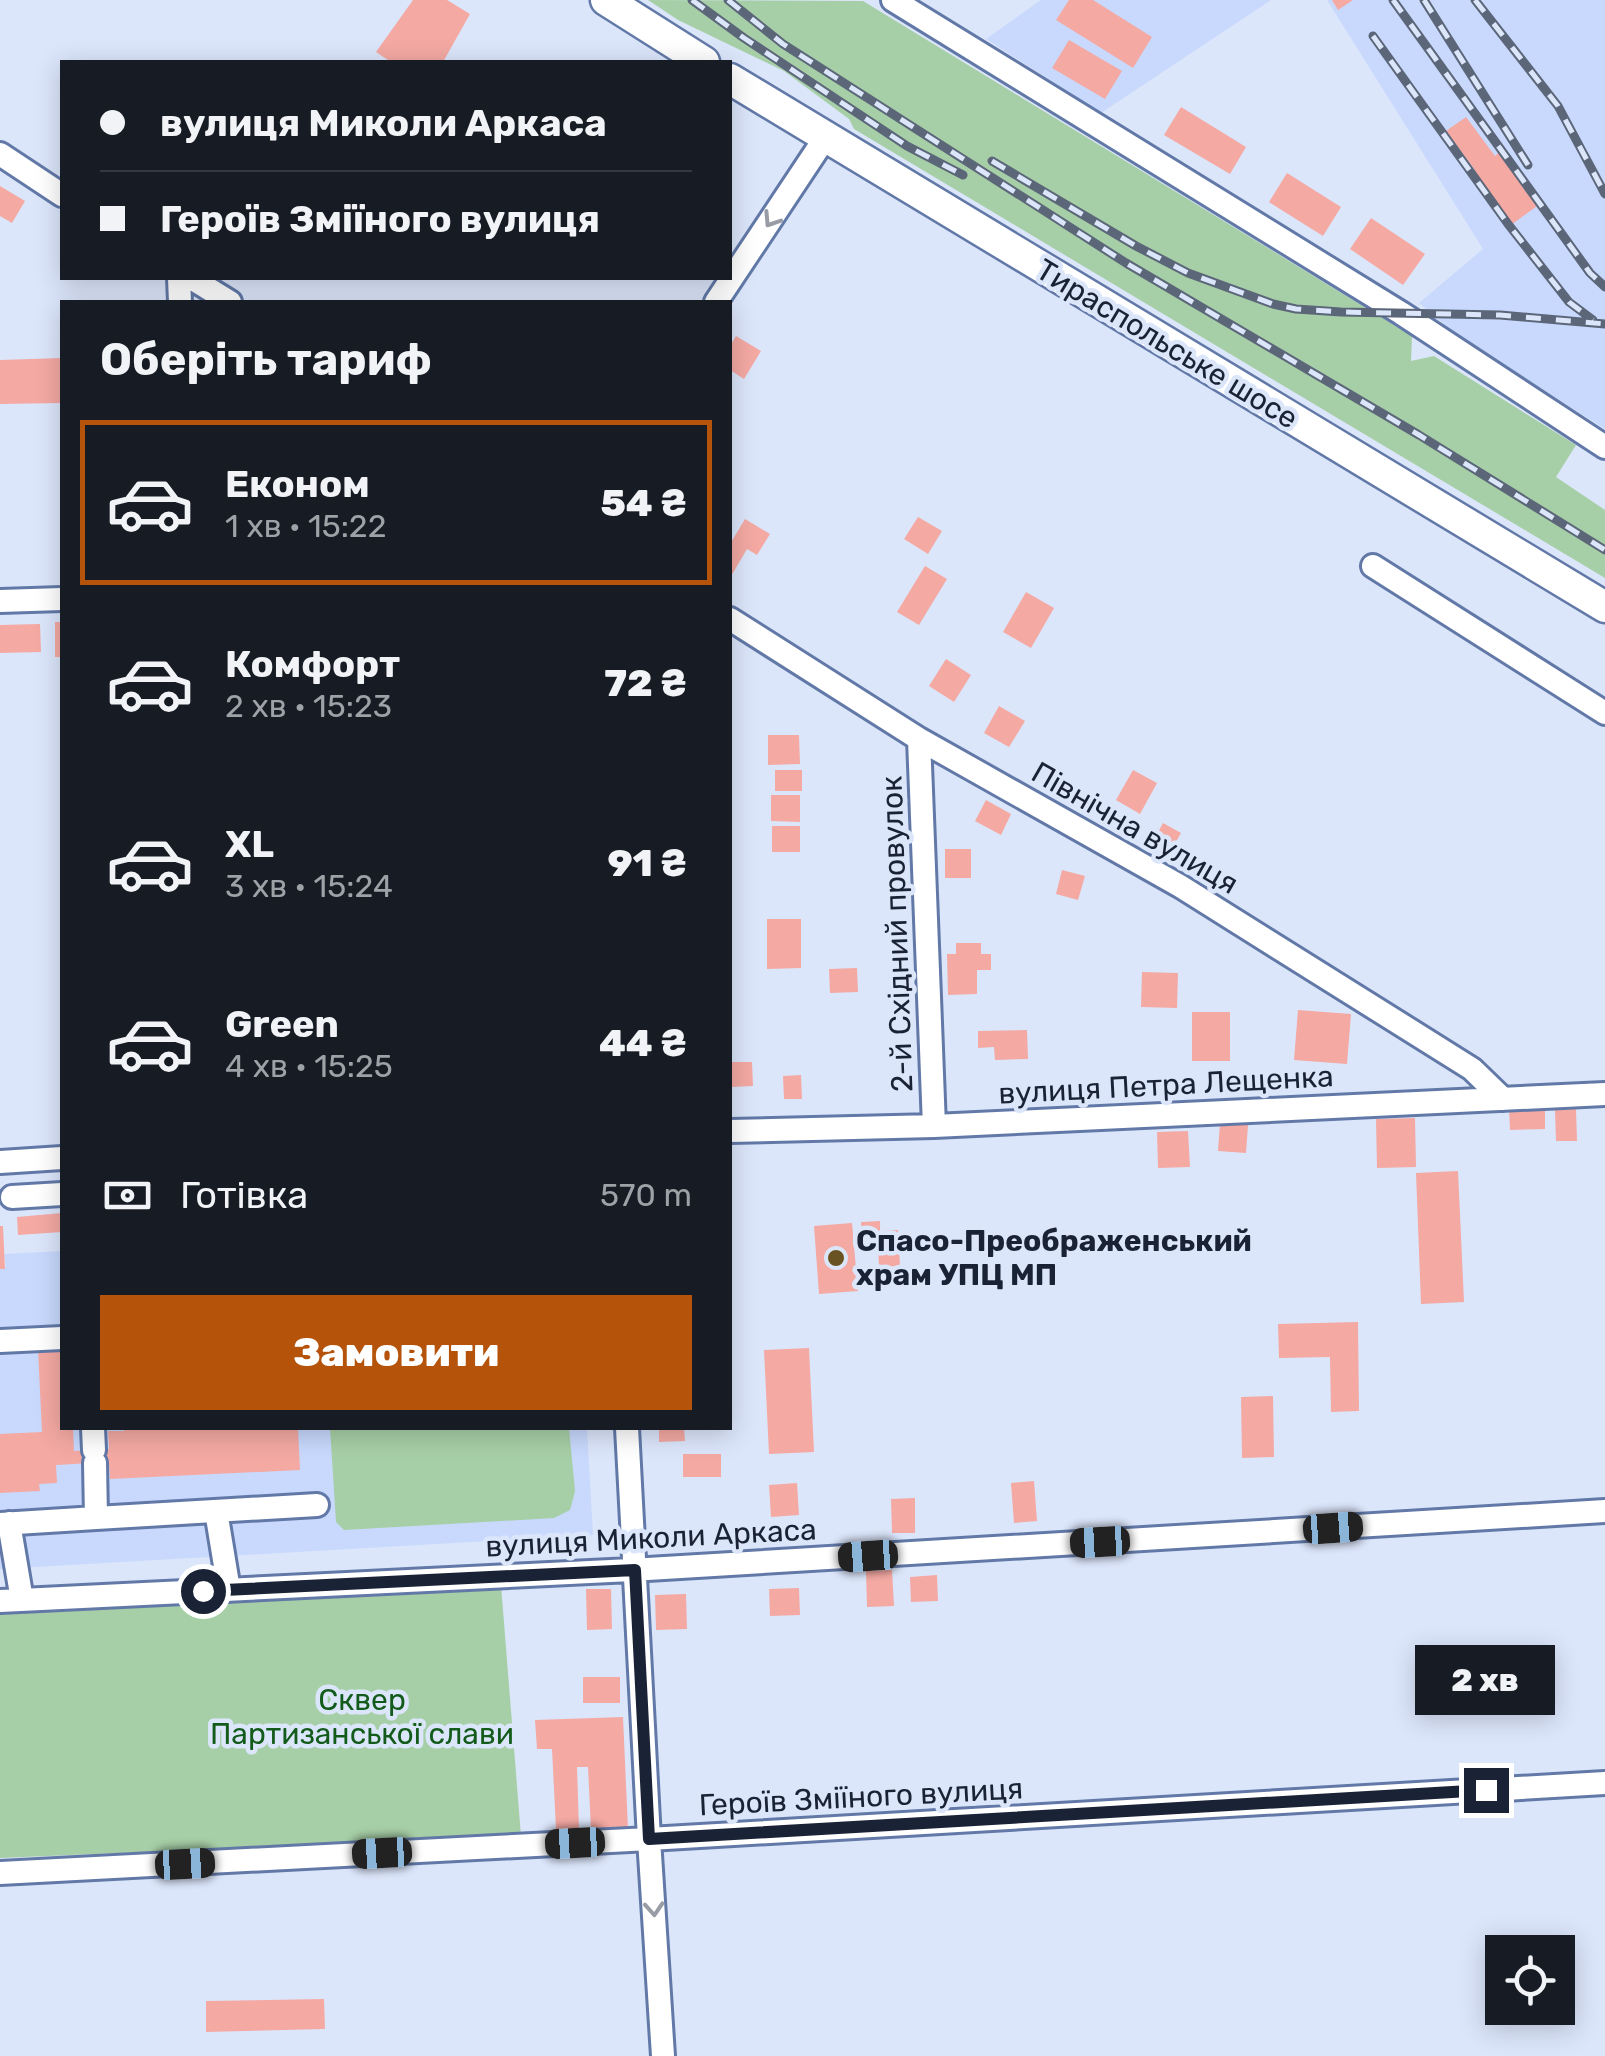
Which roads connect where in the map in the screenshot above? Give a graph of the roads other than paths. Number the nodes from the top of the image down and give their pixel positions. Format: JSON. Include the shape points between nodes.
{"nodes":[{"id":1,"x":606,"y":0,"type":"edge"},
{"id":2,"x":893,"y":0,"type":"edge"},
{"id":3,"x":701,"y":60,"type":"edge"},
{"id":4,"x":732,"y":80,"type":"edge"},
{"id":5,"x":825,"y":138,"type":"junction"},
{"id":6,"x":0,"y":154,"type":"edge"},
{"id":7,"x":60,"y":194,"type":"edge"},
{"id":8,"x":732,"y":278,"type":"edge"},
{"id":9,"x":194,"y":280,"type":"edge"},
{"id":10,"x":227,"y":300,"type":"edge"},
{"id":11,"x":1605,"y":448,"type":"edge"},
{"id":12,"x":1373,"y":566,"type":"dead end"},
{"id":13,"x":60,"y":599,"type":"edge"},
{"id":14,"x":0,"y":601,"type":"edge"},
{"id":15,"x":1605,"y":607,"type":"edge"},
{"id":16,"x":732,"y":620,"type":"edge"},
{"id":17,"x":1605,"y":713,"type":"edge"},
{"id":18,"x":918,"y":738,"type":"junction"},
{"id":19,"x":1605,"y":1094,"type":"edge"},
{"id":20,"x":1503,"y":1100,"type":"junction"},
{"id":21,"x":934,"y":1126,"type":"junction"},
{"id":22,"x":732,"y":1132,"type":"edge"},
{"id":23,"x":60,"y":1158,"type":"edge"},
{"id":24,"x":0,"y":1162,"type":"edge"},
{"id":25,"x":60,"y":1194,"type":"edge"},
{"id":26,"x":12,"y":1196,"type":"dead end"},
{"id":27,"x":60,"y":1338,"type":"edge"},
{"id":28,"x":0,"y":1342,"type":"edge"},
{"id":29,"x":627,"y":1430,"type":"edge"},
{"id":30,"x":94,"y":1447,"type":"edge"},
{"id":31,"x":317,"y":1506,"type":"dead end"},
{"id":32,"x":216,"y":1510,"type":"junction"},
{"id":33,"x":1605,"y":1511,"type":"edge"},
{"id":34,"x":96,"y":1518,"type":"junction"},
{"id":35,"x":5,"y":1524,"type":"edge"},
{"id":36,"x":635,"y":1570,"type":"junction"},
{"id":37,"x":229,"y":1590,"type":"junction"},
{"id":38,"x":11,"y":1600,"type":"edge"},
{"id":39,"x":1605,"y":1784,"type":"edge"},
{"id":40,"x":649,"y":1839,"type":"junction"},
{"id":41,"x":0,"y":1873,"type":"edge"},
{"id":42,"x":664,"y":2056,"type":"edge"}],
"edges":[{"from":1,"to":3,"type":"main road"},
{"from":2,"to":11,"type":"street"},
{"from":4,"to":5,"type":"main road","name":"Тираспольське шосе"},
{"from":5,"to":8,"type":"street","one_way":true},
{"from":5,"to":15,"type":"main road","name":"Тираспольське шосе"},
{"from":6,"to":7,"type":"street"},
{"from":9,"to":10,"type":"street"},
{"from":12,"to":17,"type":"street"},
{"from":13,"to":14,"type":"street"},
{"from":16,"to":18,"type":"street","name":"Північна вулиця"},
{"from":18,"to":20,"type":"street","name":"Північна вулиця","via":[[1197,897],[1472,1069]]},
{"from":18,"to":21,"type":"street","name":"2-й Східний провулок"},
{"from":19,"to":20,"type":"street","name":"вулиця Петра Лещенка"},
{"from":20,"to":21,"type":"street","name":"вулиця Петра Лещенка"},
{"from":21,"to":22,"type":"street","name":"вулиця Петра Лещенка"},
{"from":23,"to":24,"type":"street"},
{"from":25,"to":26,"type":"street"},
{"from":27,"to":28,"type":"street"},
{"from":29,"to":36,"type":"street"},
{"from":30,"to":34,"type":"street"},
{"from":31,"to":32,"type":"street"},
{"from":32,"to":34,"type":"street"},
{"from":32,"to":37,"type":"street"},
{"from":33,"to":36,"type":"street","name":"вулиця Миколи Аркаса"},
{"from":34,"to":35,"type":"street"},
{"from":35,"to":38,"type":"street"},
{"from":36,"to":37,"type":"street","name":"вулиця Миколи Аркаса"},
{"from":36,"to":40,"type":"street"},
{"from":37,"to":38,"type":"street","name":"вулиця Миколи Аркаса"},
{"from":39,"to":40,"type":"street","name":"Героїв Зміїного вулиця"},
{"from":40,"to":41,"type":"street","name":"Героїв Зміїного вулиця"},
{"from":40,"to":42,"type":"street","one_way":true}]}
